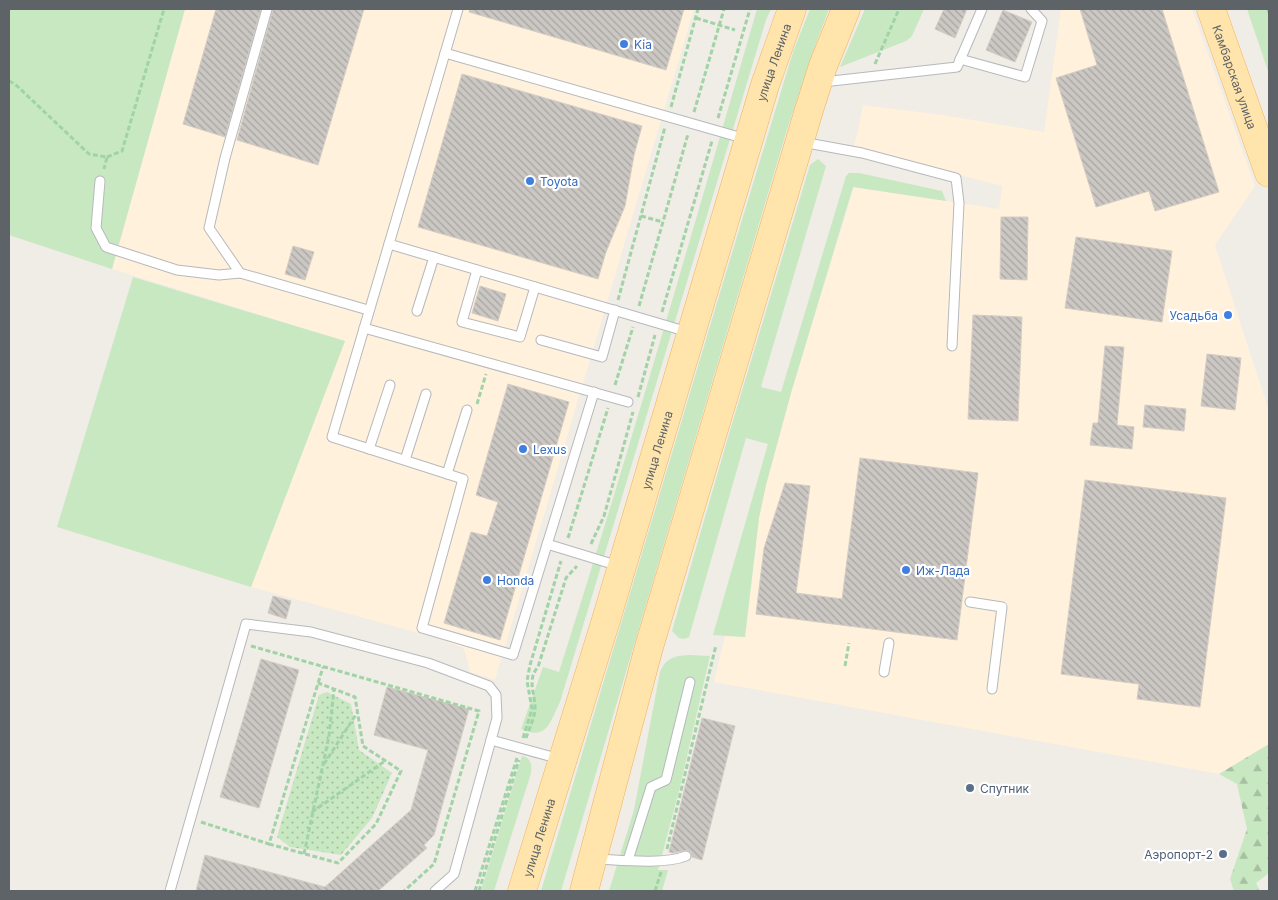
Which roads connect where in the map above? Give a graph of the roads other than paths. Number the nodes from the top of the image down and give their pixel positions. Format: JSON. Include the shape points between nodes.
{"nodes":[{"id":1,"x":267,"y":9,"type":"edge"},
{"id":2,"x":458,"y":9,"type":"edge"},
{"id":3,"x":792,"y":9,"type":"edge"},
{"id":4,"x":846,"y":9,"type":"edge"},
{"id":5,"x":982,"y":9,"type":"edge"},
{"id":6,"x":1031,"y":9,"type":"edge"},
{"id":7,"x":1211,"y":9,"type":"edge"},
{"id":8,"x":445,"y":54,"type":"junction"},
{"id":9,"x":960,"y":59,"type":"junction"},
{"id":10,"x":818,"y":82,"type":"junction"},
{"id":11,"x":749,"y":140,"type":"junction"},
{"id":12,"x":799,"y":142,"type":"junction"},
{"id":13,"x":1269,"y":174,"type":"edge"},
{"id":14,"x":100,"y":181,"type":"road end"},
{"id":15,"x":389,"y":244,"type":"junction"},
{"id":16,"x":434,"y":257,"type":"junction"},
{"id":17,"x":478,"y":270,"type":"junction"},
{"id":18,"x":240,"y":273,"type":"junction"},
{"id":19,"x":535,"y":286,"type":"junction"},
{"id":20,"x":368,"y":310,"type":"junction"},
{"id":21,"x":616,"y":310,"type":"junction"},
{"id":22,"x":418,"y":311,"type":"dead end"},
{"id":23,"x":364,"y":328,"type":"junction"},
{"id":24,"x":691,"y":333,"type":"junction"},
{"id":25,"x":541,"y":340,"type":"dead end"},
{"id":26,"x":952,"y":346,"type":"dead end"},
{"id":27,"x":390,"y":385,"type":"dead end"},
{"id":28,"x":594,"y":392,"type":"junction"},
{"id":29,"x":426,"y":394,"type":"dead end"},
{"id":30,"x":628,"y":402,"type":"dead end"},
{"id":31,"x":467,"y":410,"type":"road end"},
{"id":32,"x":369,"y":449,"type":"junction"},
{"id":33,"x":404,"y":460,"type":"junction"},
{"id":34,"x":447,"y":474,"type":"junction"},
{"id":35,"x":547,"y":544,"type":"junction"},
{"id":36,"x":622,"y":566,"type":"junction"},
{"id":37,"x":970,"y":602,"type":"dead end"},
{"id":38,"x":889,"y":643,"type":"dead end"},
{"id":39,"x":884,"y":672,"type":"dead end"},
{"id":40,"x":690,"y":682,"type":"dead end"},
{"id":41,"x":992,"y":689,"type":"dead end"},
{"id":42,"x":491,"y":740,"type":"junction"},
{"id":43,"x":563,"y":760,"type":"junction"},
{"id":44,"x":686,"y":856,"type":"dead end"},
{"id":45,"x":593,"y":859,"type":"junction"},
{"id":46,"x":628,"y":860,"type":"junction"},
{"id":47,"x":170,"y":891,"type":"edge"},
{"id":48,"x":435,"y":891,"type":"edge"},
{"id":49,"x":522,"y":891,"type":"edge"},
{"id":50,"x":584,"y":891,"type":"edge"}],
"edges":[{"from":1,"to":18,"type":"lane","via":[[209,228]]},
{"from":2,"to":8,"type":"lane"},
{"from":3,"to":11,"type":"main road","name":"улица Ленина"},
{"from":4,"to":10,"type":"main road"},
{"from":5,"to":9,"type":"lane"},
{"from":6,"to":9,"type":"lane","via":[[1042,21],[1025,77]]},
{"from":7,"to":13,"type":"main road","name":"Камбарская улица"},
{"from":8,"to":11,"type":"lane"},
{"from":8,"to":15,"type":"lane"},
{"from":9,"to":10,"type":"lane","via":[[957,67]]},
{"from":10,"to":12,"type":"main road"},
{"from":11,"to":24,"type":"main road","name":"улица Ленина"},
{"from":12,"to":26,"type":"lane","via":[[862,153],[956,178],[959,203]]},
{"from":12,"to":45,"type":"main road","via":[[649,647]]},
{"from":14,"to":18,"type":"lane","via":[[96,228],[106,247],[177,270],[219,275]]},
{"from":15,"to":16,"type":"lane"},
{"from":15,"to":20,"type":"lane"},
{"from":16,"to":17,"type":"lane"},
{"from":16,"to":22,"type":"lane"},
{"from":17,"to":19,"type":"lane"},
{"from":17,"to":19,"type":"lane","via":[[462,322],[520,337]]},
{"from":18,"to":20,"type":"lane"},
{"from":19,"to":21,"type":"lane"},
{"from":20,"to":23,"type":"lane"},
{"from":21,"to":24,"type":"lane"},
{"from":21,"to":25,"type":"lane","via":[[602,357]]},
{"from":23,"to":28,"type":"lane"},
{"from":23,"to":32,"type":"lane","via":[[332,437]]},
{"from":24,"to":36,"type":"main road","name":"улица Ленина"},
{"from":27,"to":32,"type":"lane"},
{"from":28,"to":30,"type":"lane"},
{"from":28,"to":35,"type":"lane"},
{"from":29,"to":33,"type":"lane"},
{"from":31,"to":34,"type":"lane"},
{"from":32,"to":33,"type":"lane"},
{"from":33,"to":34,"type":"lane"},
{"from":34,"to":35,"type":"lane","via":[[463,479],[422,628],[513,655]]},
{"from":35,"to":36,"type":"lane"},
{"from":36,"to":43,"type":"main road","name":"улица Ленина"},
{"from":37,"to":41,"type":"lane","via":[[1002,607]]},
{"from":38,"to":39,"type":"lane"},
{"from":40,"to":46,"type":"lane","via":[[666,780],[652,787]]},
{"from":42,"to":43,"type":"lane"},
{"from":42,"to":47,"type":"lane","via":[[497,718],[496,695],[489,686],[428,664],[311,632],[246,624]]},
{"from":42,"to":48,"type":"lane","via":[[454,874]]},
{"from":43,"to":49,"type":"main road","name":"улица Ленина"},
{"from":44,"to":46,"type":"lane"},
{"from":45,"to":46,"type":"lane"},
{"from":45,"to":50,"type":"main road"}]}
